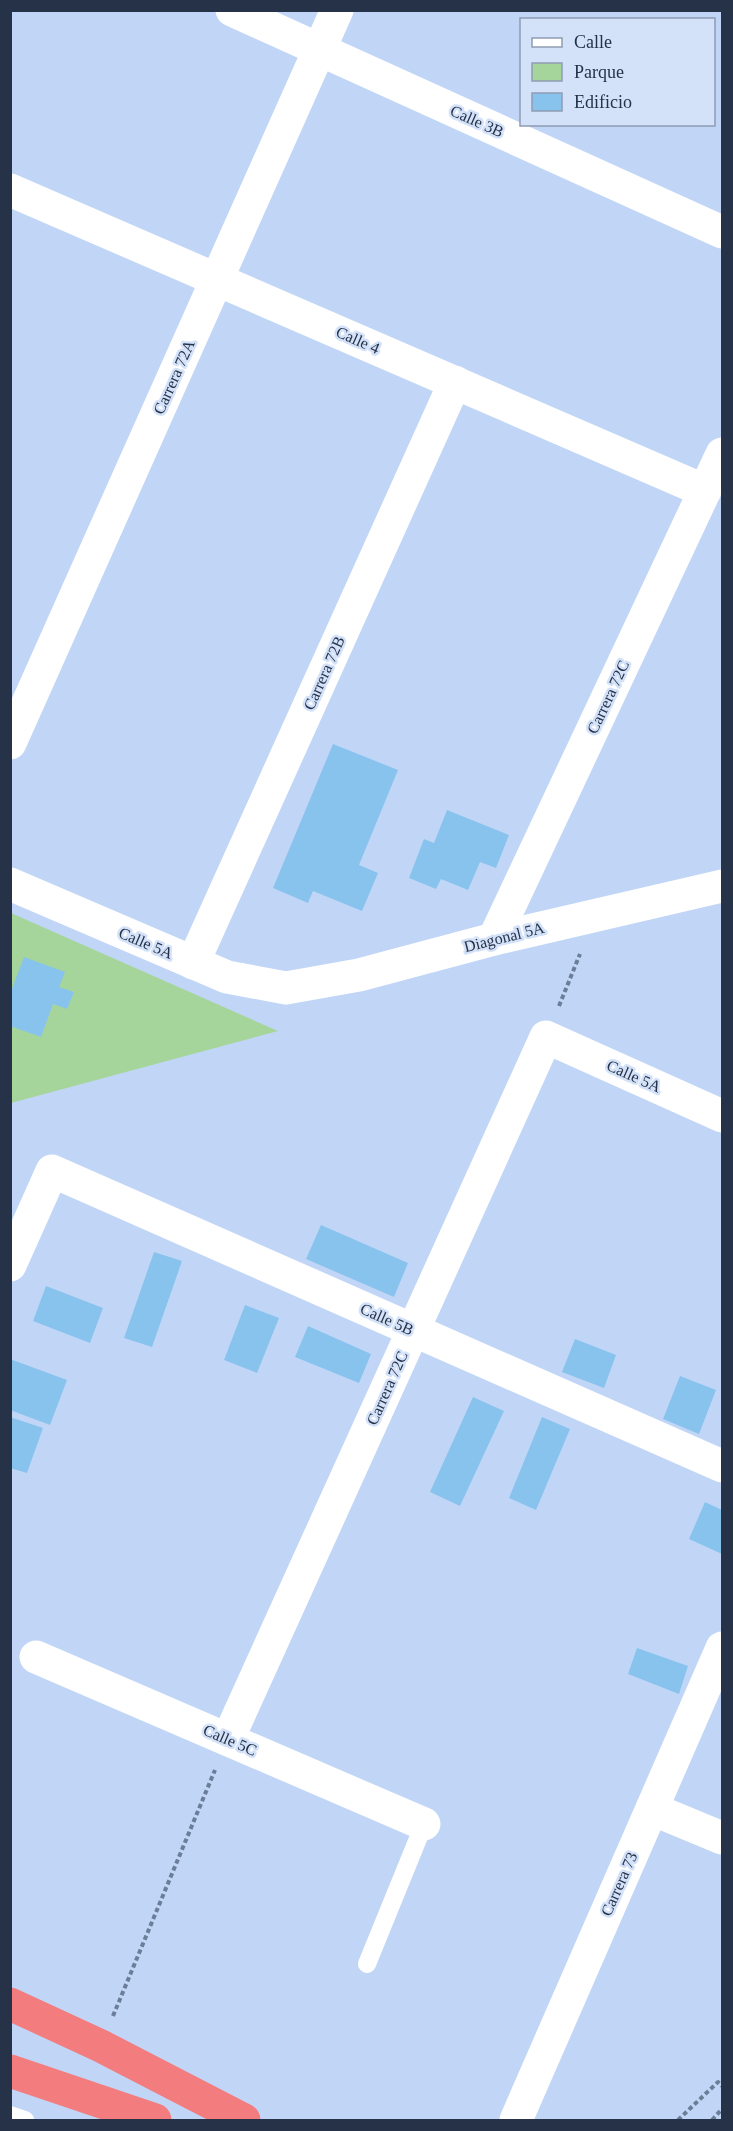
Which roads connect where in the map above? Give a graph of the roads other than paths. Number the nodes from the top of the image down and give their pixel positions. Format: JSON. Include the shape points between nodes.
{"nodes":[{"id":1,"x":232,"y":10,"type":"edge"},
{"id":2,"x":337,"y":10,"type":"edge"},
{"id":3,"x":319,"y":50,"type":"junction"},
{"id":4,"x":10,"y":189,"type":"edge"},
{"id":5,"x":723,"y":232,"type":"edge"},
{"id":6,"x":217,"y":279,"type":"junction"},
{"id":7,"x":455,"y":382,"type":"junction"},
{"id":8,"x":723,"y":454,"type":"edge"},
{"id":9,"x":705,"y":491,"type":"junction"},
{"id":10,"x":10,"y":743,"type":"edge"},
{"id":11,"x":10,"y":884,"type":"edge"},
{"id":12,"x":723,"y":886,"type":"edge"},
{"id":13,"x":494,"y":939,"type":"junction"},
{"id":14,"x":193,"y":963,"type":"junction"},
{"id":15,"x":286,"y":988,"type":"joint"},
{"id":16,"x":546,"y":1037,"type":"joint"},
{"id":17,"x":723,"y":1116,"type":"edge"},
{"id":18,"x":10,"y":1265,"type":"edge"},
{"id":19,"x":413,"y":1330,"type":"junction"},
{"id":20,"x":723,"y":1466,"type":"edge"},
{"id":21,"x":723,"y":1648,"type":"edge"},
{"id":22,"x":36,"y":1657,"type":"dead end"},
{"id":23,"x":228,"y":1739,"type":"junction"},
{"id":24,"x":652,"y":1809,"type":"junction"},
{"id":25,"x":424,"y":1824,"type":"joint"},
{"id":26,"x":723,"y":1838,"type":"edge"},
{"id":27,"x":367,"y":1964,"type":"dead end"},
{"id":28,"x":10,"y":2004,"type":"edge"},
{"id":29,"x":10,"y":2070,"type":"edge"},
{"id":30,"x":10,"y":2115,"type":"edge"},
{"id":31,"x":25,"y":2121,"type":"edge"},
{"id":32,"x":155,"y":2121,"type":"edge"},
{"id":33,"x":244,"y":2121,"type":"edge"},
{"id":34,"x":516,"y":2121,"type":"edge"}],
"edges":[{"from":1,"to":3,"type":"street","name":"Calle 3B"},
{"from":2,"to":3,"type":"street","name":"Carrera 72A"},
{"from":3,"to":5,"type":"street","name":"Calle 3B"},
{"from":3,"to":6,"type":"street","name":"Carrera 72A"},
{"from":4,"to":6,"type":"street","name":"Calle 4"},
{"from":6,"to":7,"type":"street","name":"Calle 4"},
{"from":6,"to":10,"type":"street","name":"Carrera 72A"},
{"from":7,"to":9,"type":"street","name":"Calle 4"},
{"from":7,"to":14,"type":"street","name":"Carrera 72B"},
{"from":8,"to":9,"type":"street","name":"Carrera 72C"},
{"from":9,"to":13,"type":"street","name":"Carrera 72C"},
{"from":11,"to":14,"type":"street","name":"Calle 5A"},
{"from":12,"to":13,"type":"street","name":"Diagonal 5A"},
{"from":13,"to":15,"type":"street","name":"Diagonal 5A","via":[[359,975]]},
{"from":14,"to":15,"type":"street","name":"Calle 5A","via":[[227,977]]},
{"from":16,"to":17,"type":"street","name":"Calle 5A"},
{"from":16,"to":19,"type":"street","name":"Carrera 72C"},
{"from":18,"to":19,"type":"street","name":"Calle 5B","via":[[52,1171]]},
{"from":19,"to":20,"type":"street","name":"Calle 5B"},
{"from":19,"to":23,"type":"street","name":"Carrera 72C"},
{"from":21,"to":24,"type":"street","name":"Carrera 73"},
{"from":22,"to":23,"type":"street","name":"Calle 5C"},
{"from":23,"to":25,"type":"street","name":"Calle 5C"},
{"from":24,"to":26,"type":"street"},
{"from":24,"to":34,"type":"street","name":"Carrera 73"},
{"from":25,"to":27,"type":"lane"},
{"from":28,"to":33,"type":"highway","via":[[101,2046]]},
{"from":29,"to":32,"type":"highway"},
{"from":30,"to":31,"type":"lane"}]}
